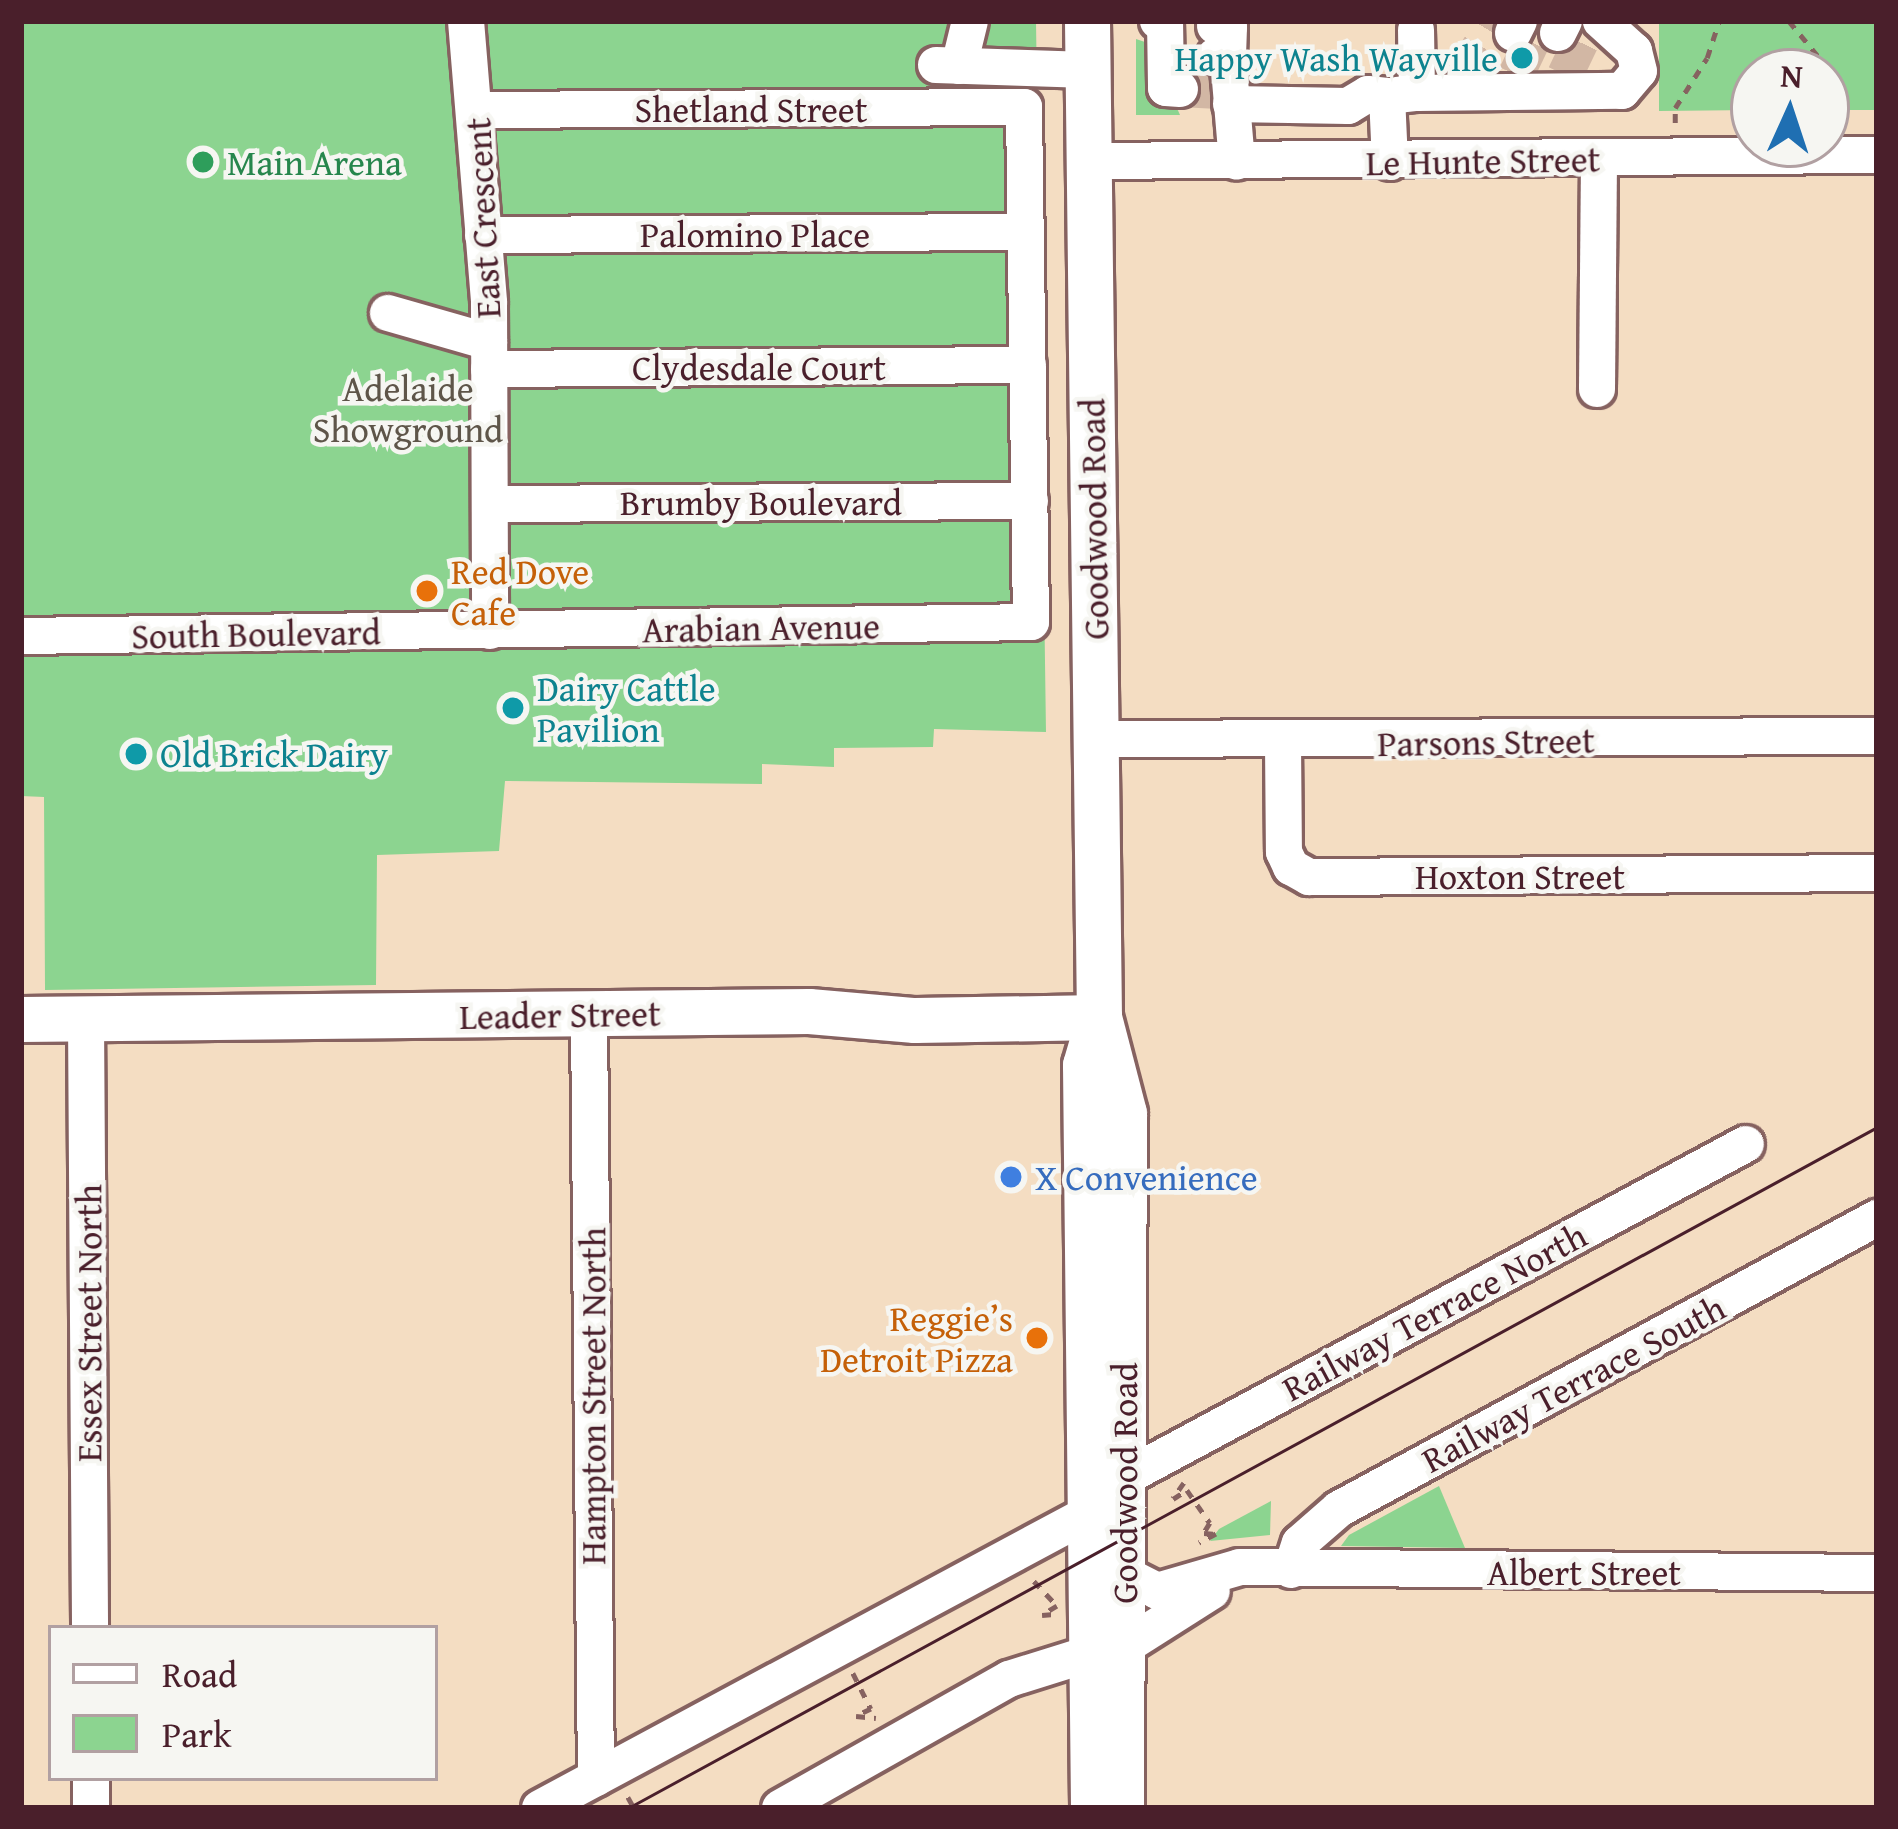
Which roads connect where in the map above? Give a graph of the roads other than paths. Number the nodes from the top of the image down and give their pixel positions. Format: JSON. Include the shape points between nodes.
{"nodes":[{"id":1,"x":466,"y":21,"type":"edge"},
{"id":2,"x":970,"y":21,"type":"edge"},
{"id":3,"x":1087,"y":21,"type":"edge"},
{"id":4,"x":1556,"y":26,"type":"edge"},
{"id":5,"x":1416,"y":30,"type":"dead end"},
{"id":6,"x":1196,"y":57,"type":"edge"},
{"id":7,"x":1088,"y":70,"type":"junction"},
{"id":8,"x":1493,"y":86,"type":"junction"},
{"id":9,"x":477,"y":110,"type":"junction"},
{"id":10,"x":1861,"y":155,"type":"edge"},
{"id":11,"x":1599,"y":158,"type":"junction"},
{"id":12,"x":1088,"y":161,"type":"junction"},
{"id":13,"x":1237,"y":162,"type":"junction"},
{"id":14,"x":1390,"y":162,"type":"junction"},
{"id":15,"x":1026,"y":232,"type":"junction"},
{"id":16,"x":484,"y":235,"type":"junction"},
{"id":17,"x":388,"y":313,"type":"dead end"},
{"id":18,"x":489,"y":356,"type":"junction"},
{"id":19,"x":1028,"y":365,"type":"junction"},
{"id":20,"x":1598,"y":389,"type":"dead end"},
{"id":21,"x":1030,"y":501,"type":"junction"},
{"id":22,"x":493,"y":504,"type":"junction"},
{"id":23,"x":490,"y":631,"type":"junction"},
{"id":24,"x":21,"y":636,"type":"edge"},
{"id":25,"x":1877,"y":736,"type":"edge"},
{"id":26,"x":1095,"y":739,"type":"junction"},
{"id":27,"x":1283,"y":744,"type":"junction"},
{"id":28,"x":1877,"y":873,"type":"edge"},
{"id":29,"x":589,"y":1014,"type":"junction"},
{"id":30,"x":1099,"y":1017,"type":"junction"},
{"id":31,"x":21,"y":1019,"type":"edge"},
{"id":32,"x":86,"y":1019,"type":"junction"},
{"id":33,"x":1746,"y":1144,"type":"dead end"},
{"id":34,"x":1877,"y":1218,"type":"edge"},
{"id":35,"x":1143,"y":1483,"type":"junction"},
{"id":36,"x":1086,"y":1515,"type":"junction"},
{"id":37,"x":1015,"y":1552,"type":"junction"},
{"id":38,"x":1291,"y":1570,"type":"junction"},
{"id":39,"x":1877,"y":1574,"type":"edge"},
{"id":40,"x":1106,"y":1579,"type":"junction"},
{"id":41,"x":90,"y":1625,"type":"edge"},
{"id":42,"x":1092,"y":1641,"type":"junction"},
{"id":43,"x":596,"y":1778,"type":"junction"},
{"id":44,"x":539,"y":1808,"type":"edge"},
{"id":45,"x":780,"y":1808,"type":"edge"},
{"id":46,"x":1093,"y":1808,"type":"edge"},
{"id":47,"x":1121,"y":1808,"type":"edge"}],
"edges":[{"from":1,"to":9,"type":"street","name":"East Crescent"},
{"from":2,"to":7,"type":"street","via":[[947,66]]},
{"from":3,"to":7,"type":"main road","name":"Goodwood Road"},
{"from":4,"to":8,"type":"street","via":[[1634,51],[1639,70],[1622,91]]},
{"from":5,"to":8,"type":"street"},
{"from":6,"to":8,"type":"street","via":[[1348,106],[1368,94]]},
{"from":6,"to":13,"type":"street"},
{"from":7,"to":12,"type":"main road","name":"Goodwood Road"},
{"from":8,"to":14,"type":"street"},
{"from":9,"to":15,"type":"street","name":"Shetland Street","via":[[1024,107]]},
{"from":9,"to":16,"type":"street","name":"East Crescent"},
{"from":10,"to":11,"type":"street","name":"Le Hunte Street"},
{"from":11,"to":14,"type":"street","name":"Le Hunte Street"},
{"from":11,"to":20,"type":"street"},
{"from":12,"to":13,"type":"street","name":"Le Hunte Street"},
{"from":12,"to":26,"type":"main road","name":"Goodwood Road"},
{"from":13,"to":14,"type":"street","name":"Le Hunte Street"},
{"from":15,"to":16,"type":"street","name":"Palomino Place"},
{"from":15,"to":19,"type":"street"},
{"from":16,"to":18,"type":"street","name":"East Crescent"},
{"from":17,"to":18,"type":"street","name":"Clydesdale Court"},
{"from":18,"to":19,"type":"street","name":"Clydesdale Court"},
{"from":18,"to":22,"type":"street","name":"East Crescent"},
{"from":19,"to":21,"type":"street"},
{"from":21,"to":22,"type":"street","name":"Brumby Boulevard"},
{"from":21,"to":23,"type":"street","name":"Arabian Avenue","via":[[1031,622]]},
{"from":22,"to":23,"type":"street","name":"East Crescent"},
{"from":23,"to":24,"type":"street","name":"South Boulevard"},
{"from":25,"to":27,"type":"street","name":"Parsons Street"},
{"from":26,"to":27,"type":"street","name":"Parsons Street"},
{"from":26,"to":30,"type":"main road","name":"Goodwood Road"},
{"from":27,"to":28,"type":"street","name":"Hoxton Street","via":[[1284,852],[1291,868],[1309,878]]},
{"from":29,"to":30,"type":"main road","name":"Leader Street"},
{"from":29,"to":32,"type":"main road","name":"Leader Street"},
{"from":29,"to":43,"type":"street","name":"Hampton Street North"},
{"from":30,"to":35,"type":"main road","name":"Goodwood Road","via":[[1124,1112]]},
{"from":30,"to":36,"type":"main road","name":"Goodwood Road","via":[[1084,1065]]},
{"from":31,"to":32,"type":"main road","name":"Leader Street"},
{"from":32,"to":41,"type":"street","name":"Essex Street North"},
{"from":33,"to":35,"type":"street","name":"Railway Terrace North"},
{"from":34,"to":38,"type":"street","name":"Railway Terrace South","via":[[1339,1509],[1300,1543]]},
{"from":35,"to":40,"type":"main road","name":"Goodwood Road"},
{"from":36,"to":37,"type":"street"},
{"from":36,"to":40,"type":"main road","name":"Goodwood Road"},
{"from":37,"to":40,"type":"street","via":[[1058,1550]]},
{"from":37,"to":43,"type":"street","via":[[856,1659]]},
{"from":38,"to":39,"type":"street","name":"Albert Street"},
{"from":38,"to":40,"type":"street","name":"Albert Street","via":[[1230,1567],[1157,1591]]},
{"from":38,"to":42,"type":"street","name":"Albert Street","via":[[1217,1589]]},
{"from":40,"to":42,"type":"main road","name":"Goodwood Road"},
{"from":42,"to":45,"type":"street"},
{"from":42,"to":46,"type":"main road","name":"Goodwood Road"},
{"from":42,"to":47,"type":"main road","name":"Goodwood Road"},
{"from":43,"to":44,"type":"street"}]}
